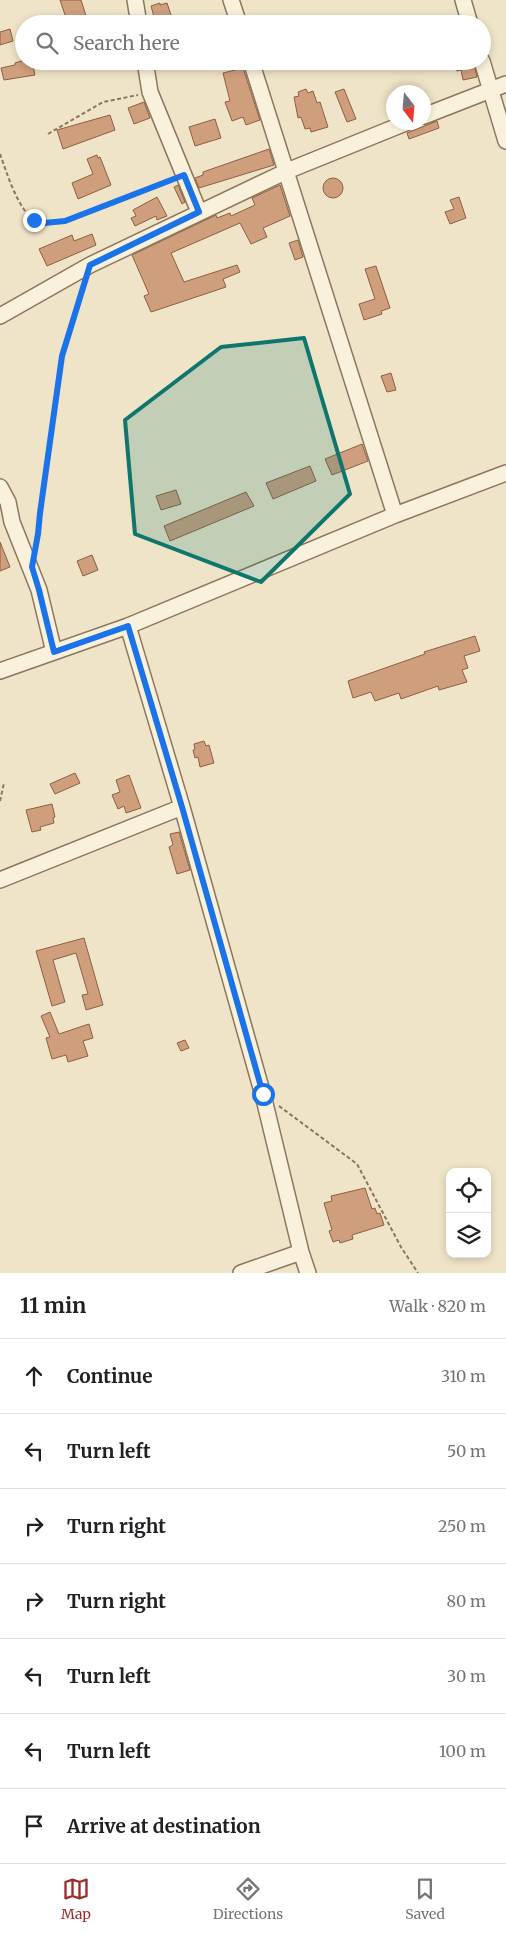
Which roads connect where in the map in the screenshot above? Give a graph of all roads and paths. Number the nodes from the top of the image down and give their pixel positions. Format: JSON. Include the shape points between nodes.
{"nodes":[{"id":1,"x":136,"y":0,"type":"edge"},
{"id":2,"x":231,"y":0,"type":"edge"},
{"id":3,"x":463,"y":0,"type":"edge"},
{"id":4,"x":138,"y":15,"type":"edge"},
{"id":5,"x":236,"y":15,"type":"edge"},
{"id":6,"x":467,"y":15,"type":"edge"},
{"id":7,"x":146,"y":70,"type":"edge"},
{"id":8,"x":254,"y":70,"type":"edge"},
{"id":9,"x":485,"y":70,"type":"edge"},
{"id":10,"x":506,"y":84,"type":"edge"},
{"id":11,"x":491,"y":90,"type":"junction"},
{"id":12,"x":150,"y":92,"type":"junction"},
{"id":13,"x":431,"y":113,"type":"edge"},
{"id":14,"x":388,"y":130,"type":"edge"},
{"id":15,"x":48,"y":134,"type":"dead end"},
{"id":16,"x":506,"y":141,"type":"edge"},
{"id":17,"x":0,"y":154,"type":"edge"},
{"id":18,"x":287,"y":171,"type":"junction"},
{"id":19,"x":184,"y":175,"type":"junction"},
{"id":20,"x":199,"y":212,"type":"junction"},
{"id":21,"x":90,"y":265,"type":"junction"},
{"id":22,"x":0,"y":316,"type":"edge"},
{"id":23,"x":506,"y":473,"type":"edge"},
{"id":24,"x":0,"y":487,"type":"edge"},
{"id":25,"x":395,"y":515,"type":"junction"},
{"id":26,"x":36,"y":547,"type":"dead end"},
{"id":27,"x":128,"y":626,"type":"junction"},
{"id":28,"x":54,"y":652,"type":"junction"},
{"id":29,"x":0,"y":671,"type":"edge"},
{"id":30,"x":4,"y":783,"type":"dead end"},
{"id":31,"x":0,"y":801,"type":"edge"},
{"id":32,"x":182,"y":807,"type":"junction"},
{"id":33,"x":0,"y":880,"type":"edge"},
{"id":34,"x":278,"y":1106,"type":"dead end"},
{"id":35,"x":301,"y":1252,"type":"junction"},
{"id":36,"x":241,"y":1273,"type":"edge"},
{"id":37,"x":308,"y":1273,"type":"edge"},
{"id":38,"x":418,"y":1273,"type":"edge"}],
"edges":[{"from":1,"to":4,"type":"street"},
{"from":2,"to":5,"type":"street"},
{"from":3,"to":6,"type":"street"},
{"from":7,"to":12,"type":"street"},
{"from":8,"to":18,"type":"street"},
{"from":9,"to":11,"type":"street"},
{"from":10,"to":11,"type":"street"},
{"from":11,"to":13,"type":"street"},
{"from":11,"to":16,"type":"street"},
{"from":12,"to":15,"type":"path","via":[[106,101]]},
{"from":12,"to":19,"type":"street"},
{"from":14,"to":18,"type":"street"},
{"from":17,"to":19,"type":"path","via":[[26,212],[34,220],[44,223],[65,221]]},
{"from":18,"to":20,"type":"street"},
{"from":18,"to":25,"type":"street"},
{"from":19,"to":20,"type":"street"},
{"from":20,"to":21,"type":"street"},
{"from":21,"to":22,"type":"street"},
{"from":21,"to":26,"type":"path","via":[[62,356]]},
{"from":23,"to":25,"type":"street"},
{"from":24,"to":28,"type":"street","via":[[39,590]]},
{"from":25,"to":27,"type":"street"},
{"from":27,"to":28,"type":"street"},
{"from":27,"to":32,"type":"street"},
{"from":28,"to":29,"type":"street"},
{"from":30,"to":31,"type":"path"},
{"from":32,"to":33,"type":"street"},
{"from":32,"to":35,"type":"street","via":[[263,1094]]},
{"from":34,"to":38,"type":"path","via":[[357,1164],[401,1248]]},
{"from":35,"to":36,"type":"street"},
{"from":35,"to":37,"type":"street"}]}
